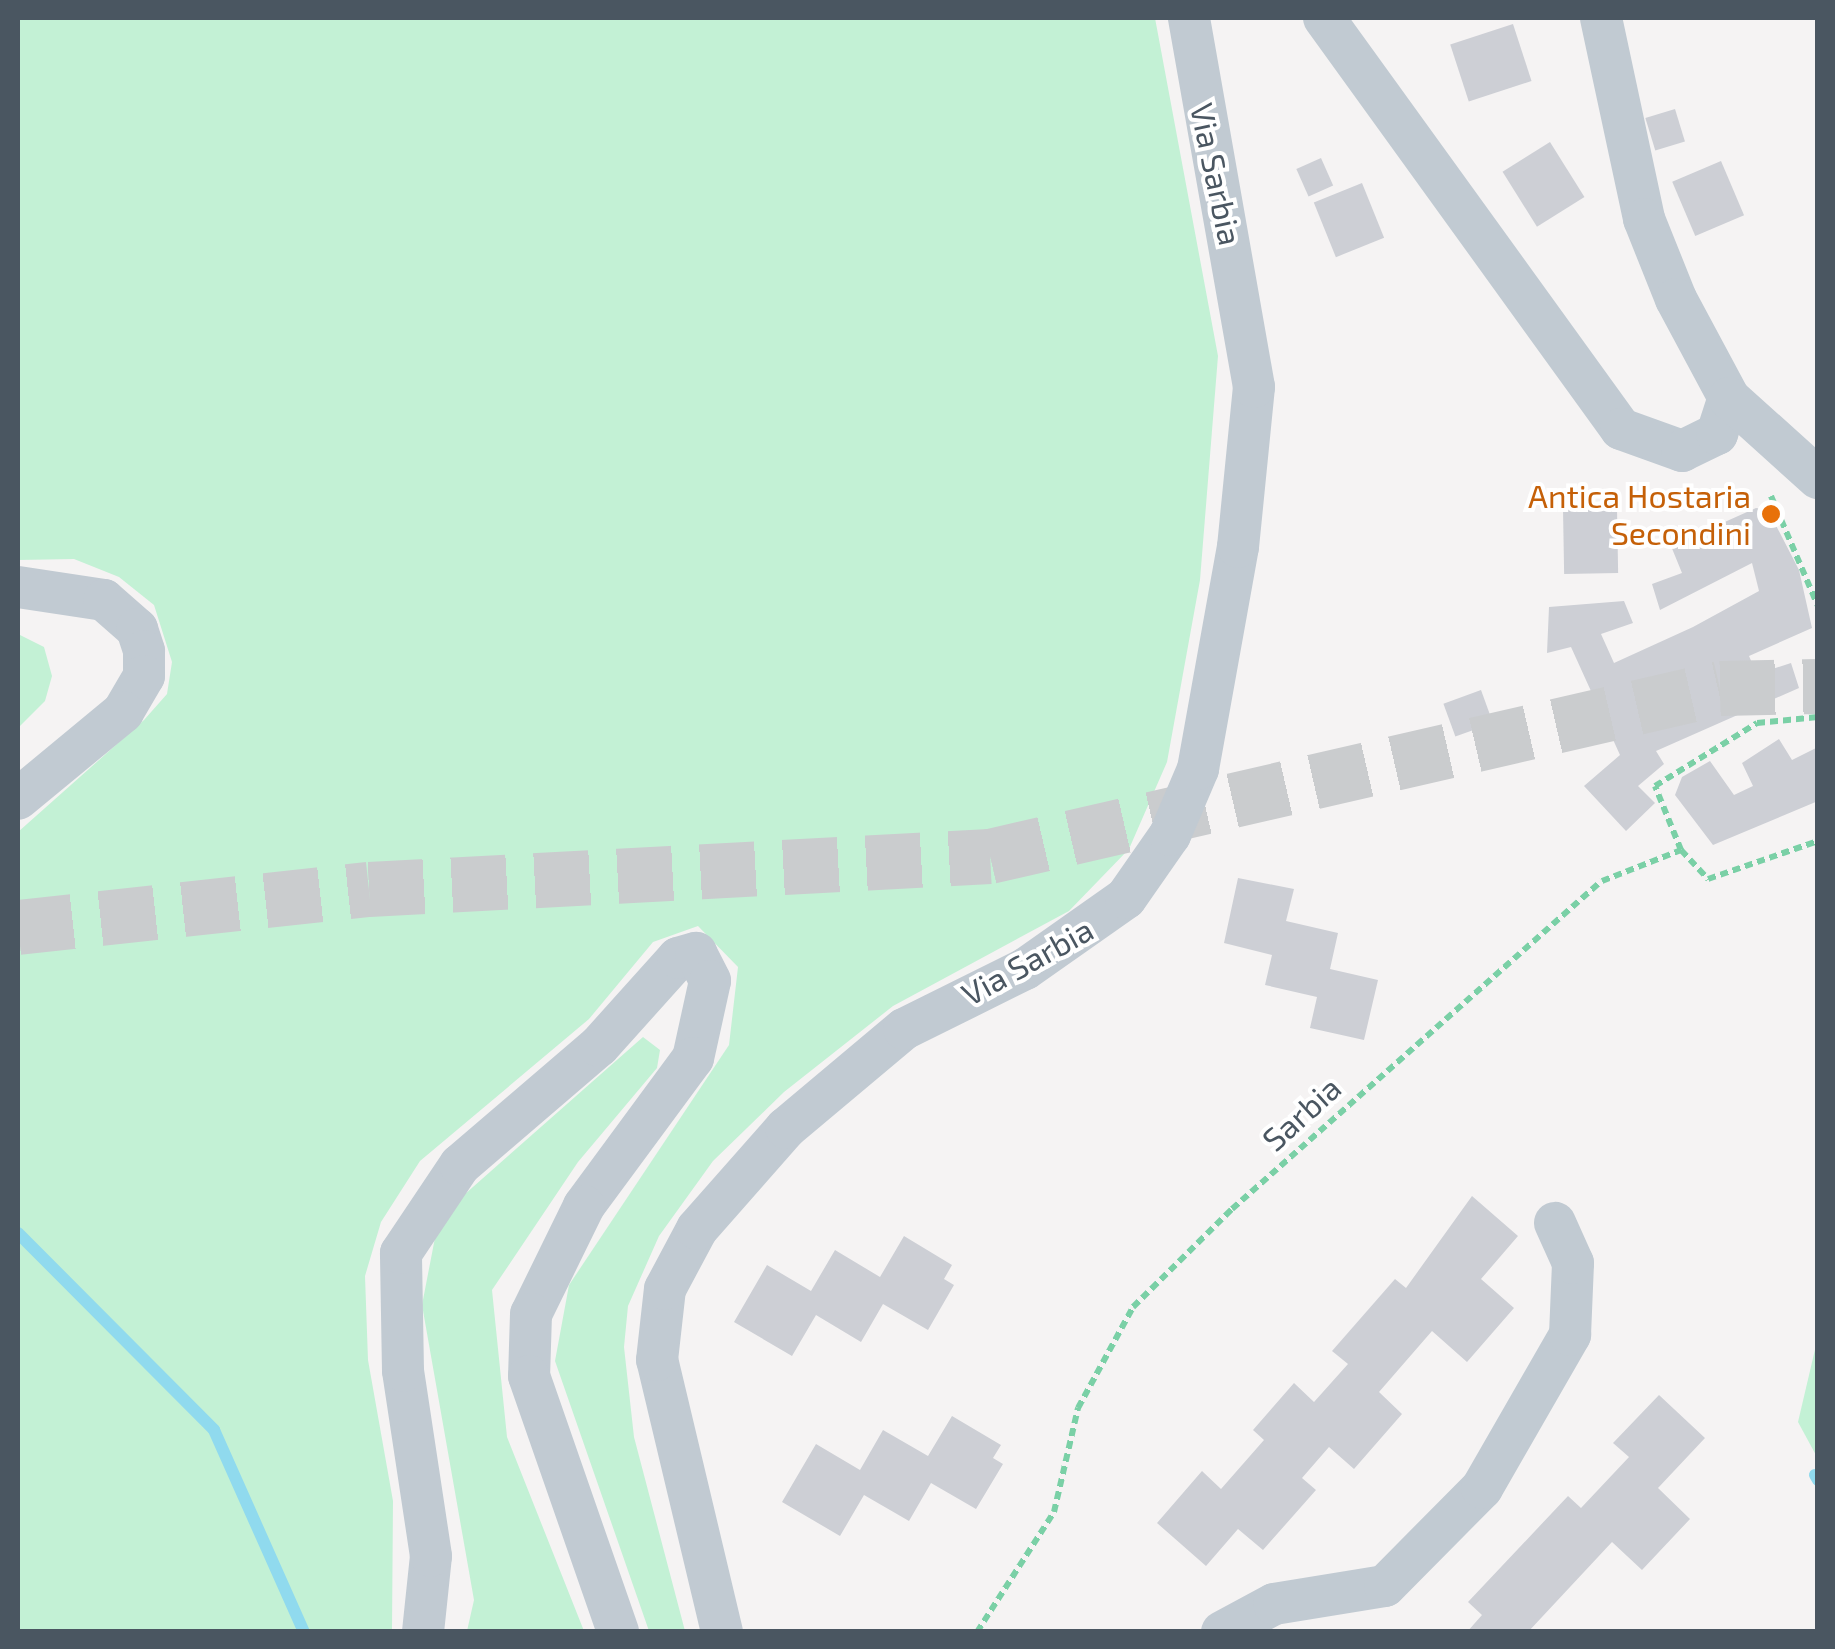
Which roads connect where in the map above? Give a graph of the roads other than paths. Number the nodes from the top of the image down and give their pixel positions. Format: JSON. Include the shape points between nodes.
{"nodes":[{"id":1,"x":1189,"y":18,"type":"edge"},
{"id":2,"x":1324,"y":18,"type":"edge"},
{"id":3,"x":1600,"y":18,"type":"edge"},
{"id":4,"x":1729,"y":398,"type":"junction"},
{"id":5,"x":1818,"y":478,"type":"edge"},
{"id":6,"x":18,"y":586,"type":"edge"},
{"id":7,"x":18,"y":799,"type":"edge"},
{"id":8,"x":1556,"y":1223,"type":"dead end"},
{"id":9,"x":422,"y":1632,"type":"edge"},
{"id":10,"x":618,"y":1632,"type":"edge"},
{"id":11,"x":722,"y":1632,"type":"edge"},
{"id":12,"x":1222,"y":1632,"type":"edge"}],
"edges":[{"from":1,"to":11,"type":"street","name":"Via Sarbia","via":[[1254,387],[1241,528],[1198,769],[1170,835],[1126,898],[1025,969],[904,1029],[786,1128],[697,1229],[665,1288],[657,1360]]},
{"from":2,"to":4,"type":"street","via":[[1621,429],[1682,452],[1717,434]]},
{"from":3,"to":4,"type":"street","via":[[1644,219]]},
{"from":4,"to":5,"type":"street"},
{"from":6,"to":7,"type":"street","via":[[104,600],[130,620],[144,651],[144,676],[124,712]]},
{"from":8,"to":12,"type":"street","via":[[1572,1263],[1570,1335],[1482,1488],[1385,1586],[1274,1604]]},
{"from":9,"to":10,"type":"street","via":[[431,1556],[403,1371],[401,1253],[460,1165],[599,1046],[678,958],[696,954],[710,982],[693,1058],[584,1206],[530,1314],[530,1376]]}]}
